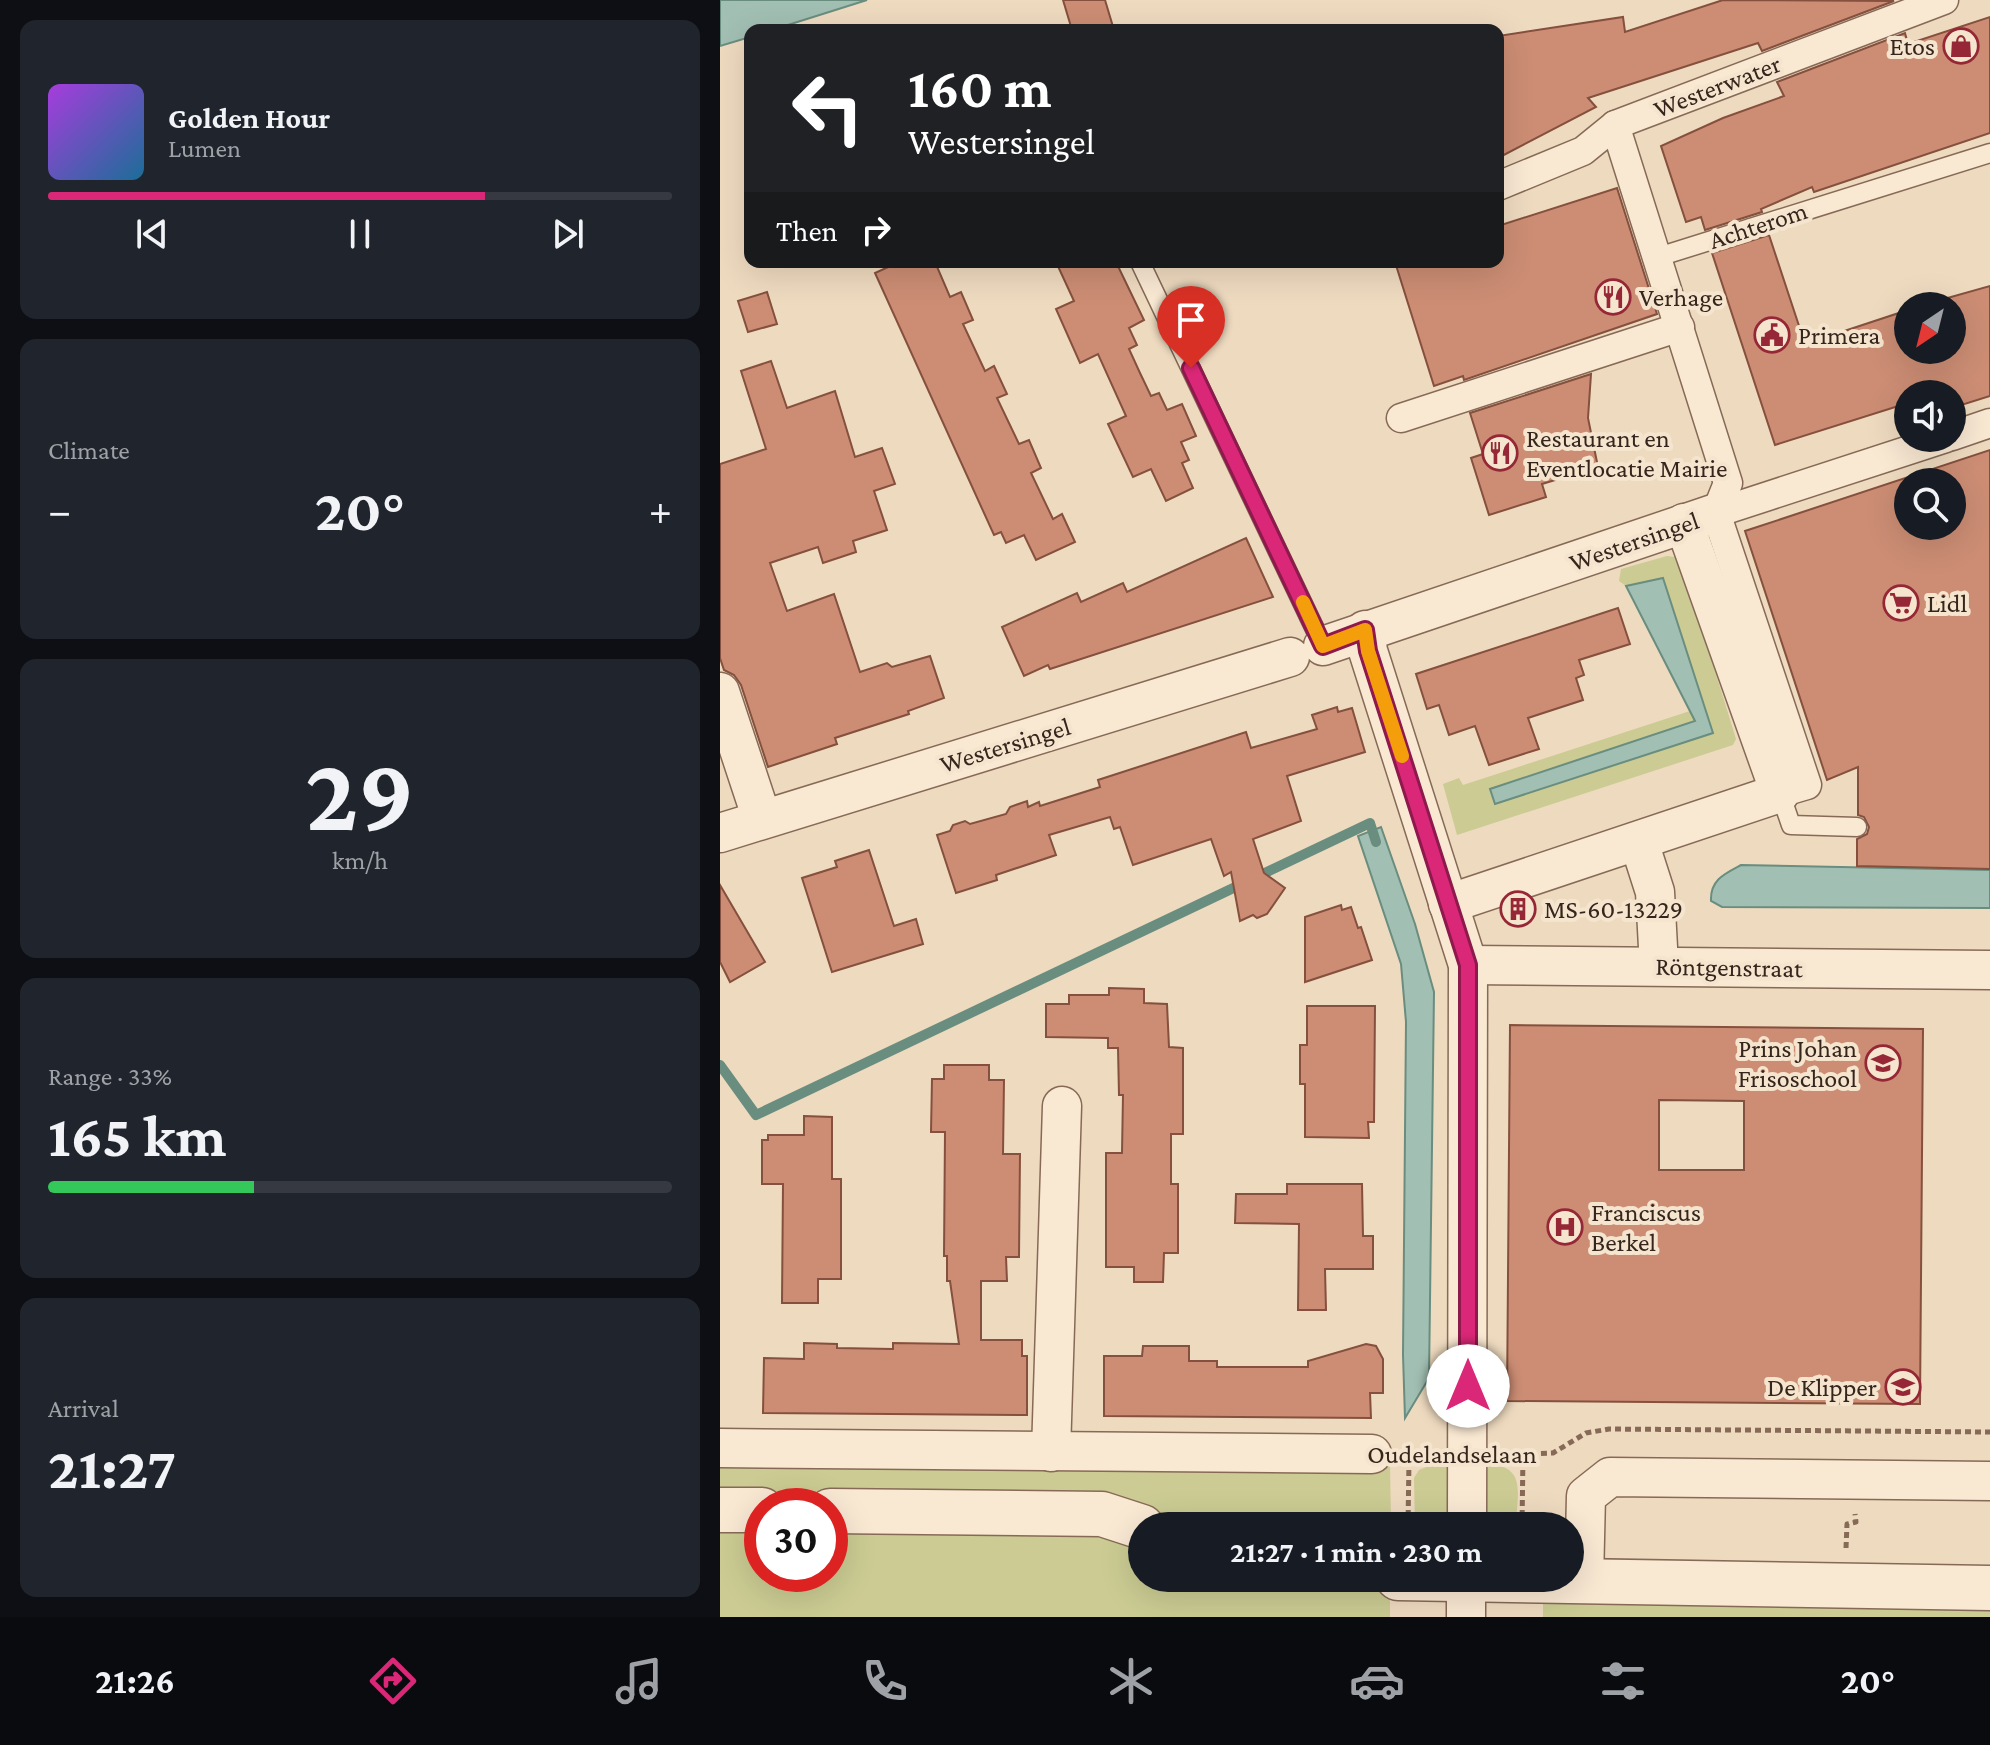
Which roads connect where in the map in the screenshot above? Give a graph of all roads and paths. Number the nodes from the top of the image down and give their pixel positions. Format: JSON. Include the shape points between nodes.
{"nodes":[{"id":1,"x":1944,"y":0,"type":"edge"},
{"id":2,"x":1615,"y":125,"type":"junction"},
{"id":3,"x":1990,"y":153,"type":"edge"},
{"id":4,"x":1504,"y":184,"type":"edge"},
{"id":5,"x":1658,"y":257,"type":"junction"},
{"id":6,"x":1143,"y":268,"type":"edge"},
{"id":7,"x":1680,"y":327,"type":"junction"},
{"id":8,"x":1401,"y":418,"type":"dead end"},
{"id":9,"x":1990,"y":423,"type":"edge"},
{"id":10,"x":1966,"y":431,"type":"edge"},
{"id":11,"x":1903,"y":452,"type":"edge"},
{"id":12,"x":1700,"y":518,"type":"junction"},
{"id":13,"x":1365,"y":630,"type":"junction"},
{"id":14,"x":1306,"y":651,"type":"junction"},
{"id":15,"x":720,"y":692,"type":"edge"},
{"id":16,"x":1780,"y":793,"type":"junction"},
{"id":17,"x":762,"y":819,"type":"junction"},
{"id":18,"x":1857,"y":827,"type":"dead end"},
{"id":19,"x":720,"y":833,"type":"edge"},
{"id":20,"x":1639,"y":842,"type":"junction"},
{"id":21,"x":1448,"y":904,"type":"junction"},
{"id":22,"x":1468,"y":965,"type":"junction"},
{"id":23,"x":1659,"y":966,"type":"junction"},
{"id":24,"x":1990,"y":970,"type":"edge"},
{"id":25,"x":1062,"y":1106,"type":"dead end"},
{"id":26,"x":1990,"y":1432,"type":"edge"},
{"id":27,"x":720,"y":1448,"type":"edge"},
{"id":28,"x":1051,"y":1452,"type":"junction"},
{"id":29,"x":1390,"y":1454,"type":"junction"},
{"id":30,"x":1468,"y":1454,"type":"junction"},
{"id":31,"x":1523,"y":1455,"type":"junction"},
{"id":32,"x":1855,"y":1478,"type":"junction"},
{"id":33,"x":1990,"y":1481,"type":"edge"},
{"id":34,"x":720,"y":1510,"type":"edge"},
{"id":35,"x":744,"y":1510,"type":"edge"},
{"id":36,"x":848,"y":1511,"type":"edge"},
{"id":37,"x":1404,"y":1512,"type":"edge"},
{"id":38,"x":1467,"y":1512,"type":"edge"},
{"id":39,"x":1522,"y":1512,"type":"edge"},
{"id":40,"x":1128,"y":1522,"type":"edge"},
{"id":41,"x":1584,"y":1581,"type":"joint"},
{"id":42,"x":1844,"y":1587,"type":"junction"},
{"id":43,"x":1990,"y":1588,"type":"edge"}],
"edges":[{"from":1,"to":2,"type":"street","name":"Westerwater"},
{"from":2,"to":4,"type":"street","name":"Westerwater","via":[[1583,151]]},
{"from":2,"to":5,"type":"street"},
{"from":3,"to":5,"type":"lane","name":"Achterom"},
{"from":5,"to":7,"type":"street"},
{"from":6,"to":14,"type":"lane"},
{"from":7,"to":8,"type":"street"},
{"from":7,"to":12,"type":"street","via":[[1728,483]]},
{"from":9,"to":10,"type":"street"},
{"from":11,"to":12,"type":"street","name":"Westersingel"},
{"from":12,"to":13,"type":"street","name":"Westersingel"},
{"from":12,"to":16,"type":"street"},
{"from":13,"to":14,"type":"street","name":"Westersingel"},
{"from":13,"to":21,"type":"street"},
{"from":14,"to":17,"type":"street","name":"Westersingel"},
{"from":15,"to":17,"type":"street"},
{"from":16,"to":18,"type":"lane","via":[[1791,825]]},
{"from":16,"to":20,"type":"street"},
{"from":17,"to":19,"type":"street","name":"Westersingel"},
{"from":20,"to":21,"type":"street"},
{"from":20,"to":23,"type":"street","via":[[1655,892]]},
{"from":21,"to":22,"type":"street"},
{"from":22,"to":23,"type":"street","name":"Röntgenstraat"},
{"from":22,"to":30,"type":"street"},
{"from":23,"to":24,"type":"street","name":"Röntgenstraat"},
{"from":25,"to":28,"type":"street"},
{"from":26,"to":31,"type":"path","name":"Oudelandselaan","via":[[1609,1429],[1586,1433],[1553,1453]]},
{"from":27,"to":28,"type":"street","name":"Oudelandselaan"},
{"from":28,"to":29,"type":"street","name":"Oudelandselaan"},
{"from":29,"to":30,"type":"path","name":"Oudelandselaan"},
{"from":29,"to":37,"type":"path"},
{"from":30,"to":31,"type":"path","name":"Oudelandselaan"},
{"from":30,"to":38,"type":"street"},
{"from":31,"to":39,"type":"path"},
{"from":32,"to":33,"type":"street"},
{"from":32,"to":41,"type":"street","via":[[1610,1477],[1586,1496]]},
{"from":32,"to":42,"type":"path","via":[[1856,1522],[1847,1524]]},
{"from":34,"to":35,"type":"street"},
{"from":36,"to":40,"type":"street","via":[[1102,1514]]},
{"from":41,"to":42,"type":"street"},
{"from":42,"to":43,"type":"street"}]}
